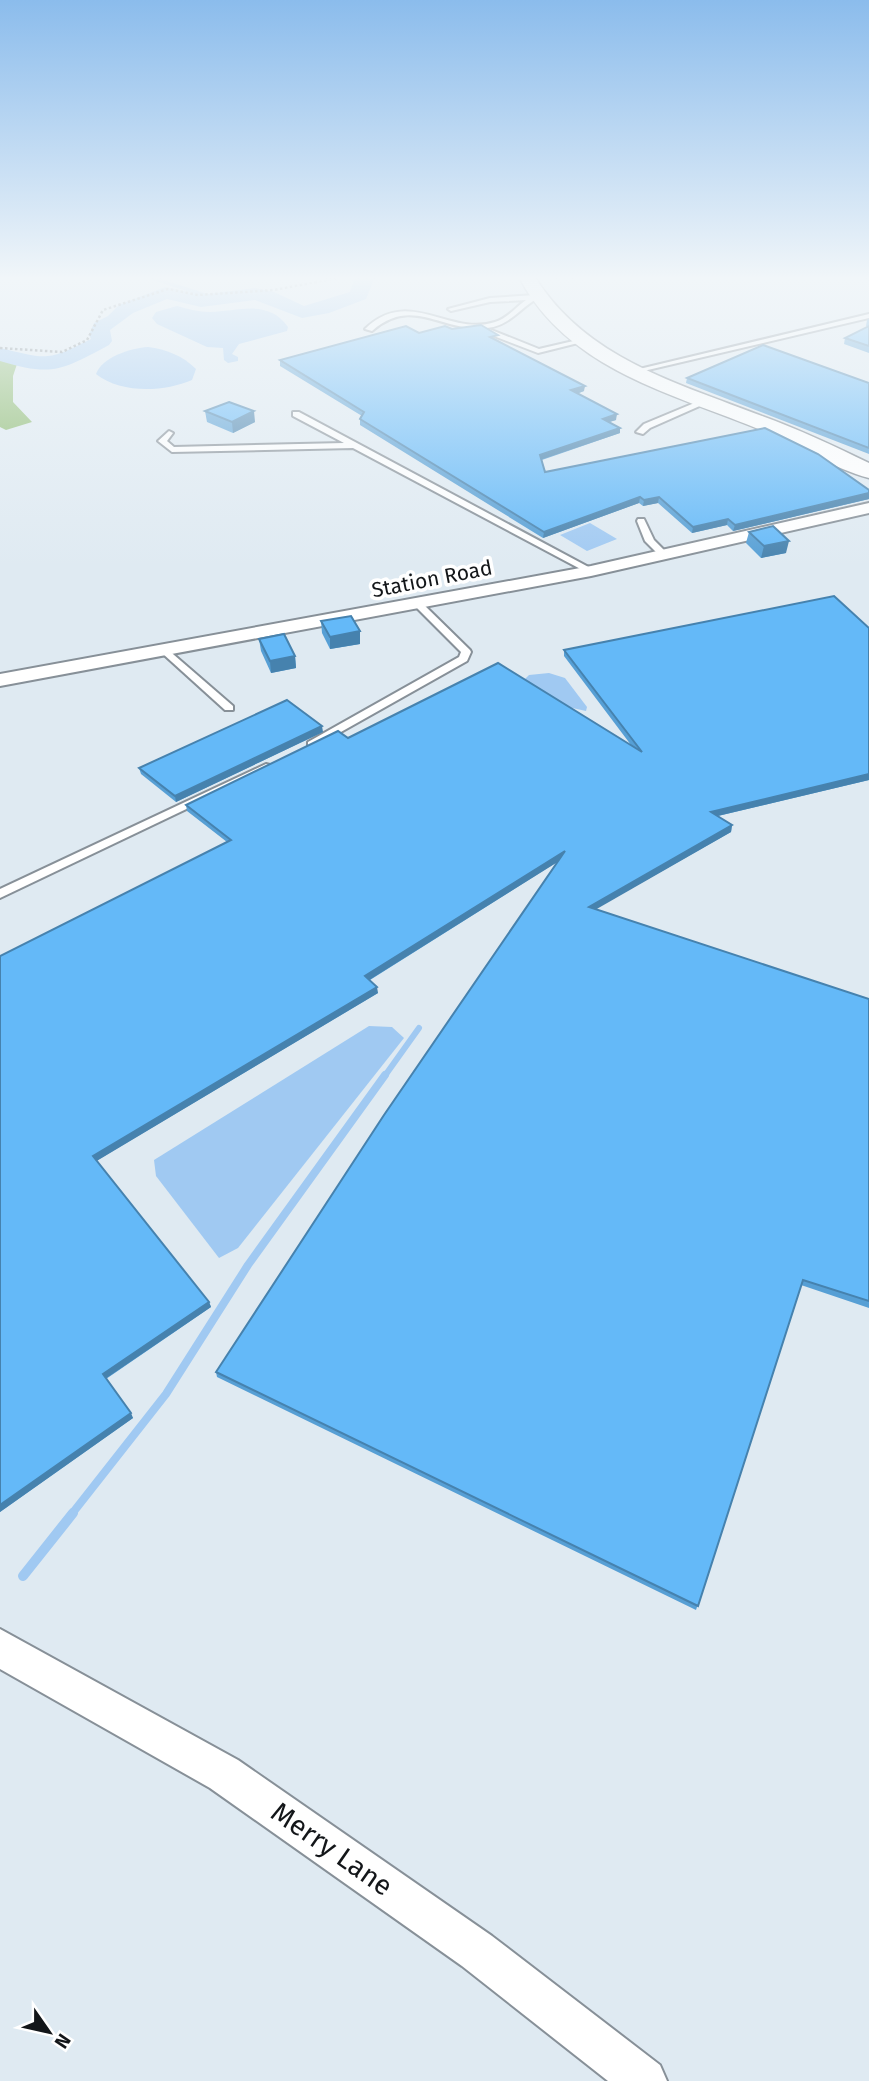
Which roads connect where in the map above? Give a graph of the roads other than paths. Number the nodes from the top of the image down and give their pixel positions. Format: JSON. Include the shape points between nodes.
{"nodes":[{"id":1,"x":642,"y":374,"type":"edge"},
{"id":2,"x":707,"y":401,"type":"junction"},
{"id":3,"x":296,"y":414,"type":"dead end"},
{"id":4,"x":640,"y":432,"type":"dead end"},
{"id":5,"x":169,"y":433,"type":"dead end"},
{"id":6,"x":357,"y":445,"type":"junction"},
{"id":7,"x":869,"y":471,"type":"edge"},
{"id":8,"x":869,"y":508,"type":"edge"},
{"id":9,"x":641,"y":521,"type":"dead end"},
{"id":10,"x":663,"y":554,"type":"junction"},
{"id":11,"x":591,"y":571,"type":"junction"},
{"id":12,"x":419,"y":605,"type":"junction"},
{"id":13,"x":166,"y":651,"type":"junction"},
{"id":14,"x":0,"y":680,"type":"edge"},
{"id":15,"x":229,"y":708,"type":"dead end"},
{"id":16,"x":302,"y":749,"type":"edge"},
{"id":17,"x":279,"y":760,"type":"edge"},
{"id":18,"x":0,"y":894,"type":"edge"},
{"id":19,"x":0,"y":1648,"type":"edge"},
{"id":20,"x":644,"y":2081,"type":"edge"}],
"edges":[{"from":1,"to":2,"type":"main road"},
{"from":2,"to":4,"type":"lane"},
{"from":2,"to":7,"type":"main road"},
{"from":3,"to":6,"type":"lane"},
{"from":5,"to":6,"type":"lane","via":[[162,441],[172,450]]},
{"from":6,"to":11,"type":"lane"},
{"from":8,"to":10,"type":"street","name":"Station Road"},
{"from":9,"to":10,"type":"lane","via":[[650,541]]},
{"from":10,"to":11,"type":"street","name":"Station Road"},
{"from":11,"to":12,"type":"street","name":"Station Road"},
{"from":12,"to":13,"type":"street","name":"Station Road"},
{"from":12,"to":16,"type":"lane","via":[[466,652],[463,659]]},
{"from":13,"to":14,"type":"street","name":"Station Road"},
{"from":13,"to":15,"type":"lane"},
{"from":17,"to":18,"type":"lane"},
{"from":19,"to":20,"type":"street","name":"Merry Lane","via":[[225,1774],[477,1951]]}]}
